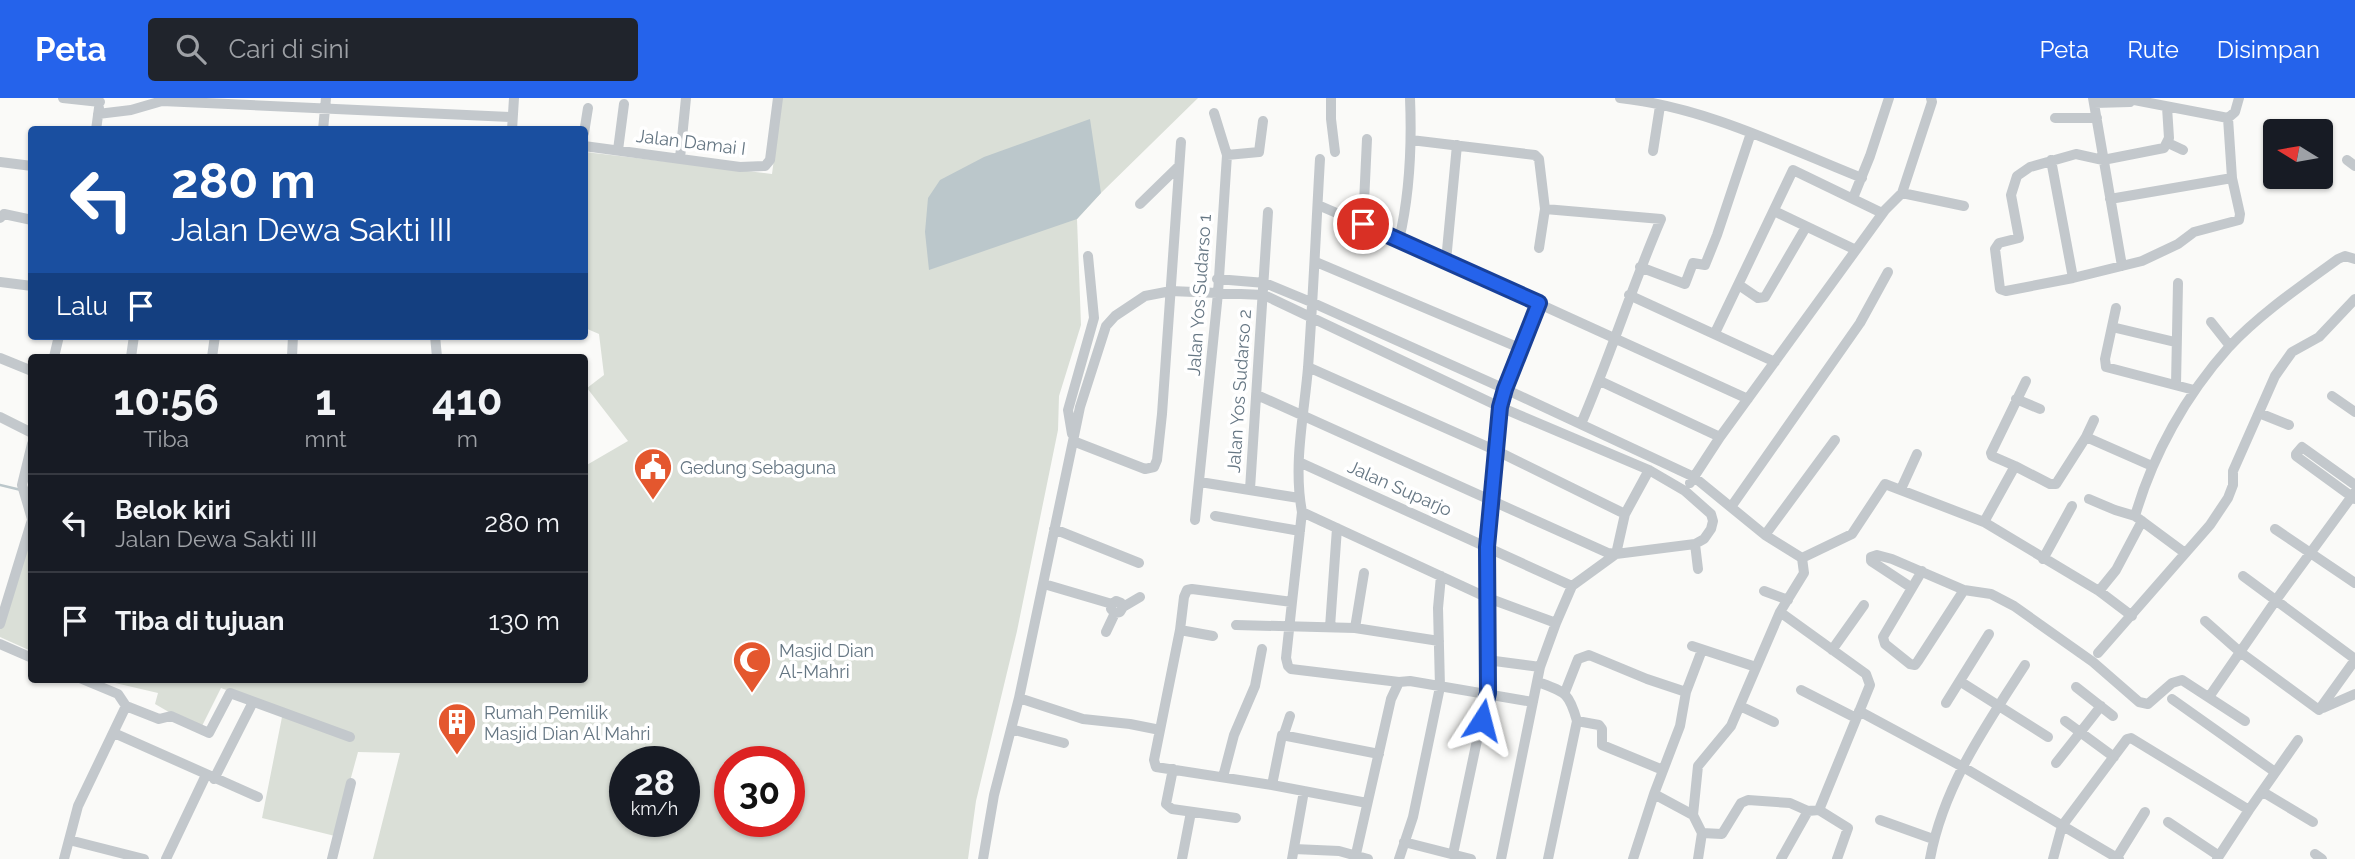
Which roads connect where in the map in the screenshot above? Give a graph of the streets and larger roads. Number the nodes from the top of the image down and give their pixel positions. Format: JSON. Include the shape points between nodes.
{"nodes":[{"id":1,"x":63,"y":98,"type":"edge"},
{"id":2,"x":514,"y":98,"type":"edge"},
{"id":3,"x":686,"y":98,"type":"edge"},
{"id":4,"x":778,"y":98,"type":"edge"},
{"id":5,"x":1331,"y":98,"type":"edge"},
{"id":6,"x":1410,"y":98,"type":"edge"},
{"id":7,"x":1620,"y":98,"type":"edge"},
{"id":8,"x":1627,"y":98,"type":"edge"},
{"id":9,"x":1889,"y":98,"type":"edge"},
{"id":10,"x":1931,"y":98,"type":"edge"},
{"id":11,"x":2239,"y":98,"type":"edge"},
{"id":12,"x":2094,"y":100,"type":"edge"},
{"id":13,"x":2129,"y":100,"type":"edge"},
{"id":14,"x":236,"y":101,"type":"edge"},
{"id":15,"x":326,"y":103,"type":"edge"},
{"id":16,"x":624,"y":104,"type":"dead end"},
{"id":17,"x":99,"y":105,"type":"edge"},
{"id":18,"x":1660,"y":106,"type":"junction"},
{"id":19,"x":2167,"y":107,"type":"junction"},
{"id":20,"x":588,"y":108,"type":"dead end"},
{"id":21,"x":1214,"y":113,"type":"dead end"},
{"id":22,"x":512,"y":117,"type":"junction"},
{"id":23,"x":2056,"y":118,"type":"dead end"},
{"id":24,"x":2097,"y":118,"type":"junction"},
{"id":25,"x":2228,"y":118,"type":"junction"},
{"id":26,"x":1264,"y":121,"type":"dead end"},
{"id":27,"x":96,"y":126,"type":"edge"},
{"id":28,"x":323,"y":126,"type":"edge"},
{"id":29,"x":512,"y":126,"type":"edge"},
{"id":30,"x":585,"y":126,"type":"edge"},
{"id":31,"x":1751,"y":133,"type":"junction"},
{"id":32,"x":1367,"y":139,"type":"dead end"},
{"id":33,"x":1411,"y":139,"type":"junction"},
{"id":34,"x":1181,"y":142,"type":"dead end"},
{"id":35,"x":2168,"y":143,"type":"junction"},
{"id":36,"x":1457,"y":145,"type":"junction"},
{"id":37,"x":588,"y":146,"type":"edge"},
{"id":38,"x":618,"y":150,"type":"junction"},
{"id":39,"x":2183,"y":150,"type":"dead end"},
{"id":40,"x":1653,"y":151,"type":"dead end"},
{"id":41,"x":1335,"y":152,"type":"dead end"},
{"id":42,"x":1227,"y":155,"type":"junction"},
{"id":43,"x":680,"y":158,"type":"junction"},
{"id":44,"x":1320,"y":159,"type":"dead end"},
{"id":45,"x":2051,"y":160,"type":"junction"},
{"id":46,"x":2103,"y":160,"type":"junction"},
{"id":47,"x":0,"y":162,"type":"edge"},
{"id":48,"x":28,"y":166,"type":"edge"},
{"id":49,"x":1179,"y":166,"type":"junction"},
{"id":50,"x":1862,"y":178,"type":"junction"},
{"id":51,"x":2232,"y":178,"type":"junction"},
{"id":52,"x":1902,"y":193,"type":"junction"},
{"id":53,"x":1853,"y":198,"type":"junction"},
{"id":54,"x":2110,"y":199,"type":"junction"},
{"id":55,"x":1140,"y":204,"type":"dead end"},
{"id":56,"x":1318,"y":205,"type":"junction"},
{"id":57,"x":1964,"y":206,"type":"dead end"},
{"id":58,"x":1545,"y":209,"type":"junction"},
{"id":59,"x":1774,"y":211,"type":"junction"},
{"id":60,"x":1268,"y":212,"type":"dead end"},
{"id":61,"x":1882,"y":213,"type":"junction"},
{"id":62,"x":0,"y":218,"type":"edge"},
{"id":63,"x":28,"y":219,"type":"edge"},
{"id":64,"x":1363,"y":224,"type":"junction"},
{"id":65,"x":1806,"y":227,"type":"junction"},
{"id":66,"x":1399,"y":240,"type":"junction"},
{"id":67,"x":1539,"y":248,"type":"dead end"},
{"id":68,"x":1856,"y":250,"type":"junction"},
{"id":69,"x":1088,"y":256,"type":"dead end"},
{"id":70,"x":2355,"y":259,"type":"edge"},
{"id":71,"x":1446,"y":261,"type":"junction"},
{"id":72,"x":1316,"y":262,"type":"junction"},
{"id":73,"x":2122,"y":266,"type":"junction"},
{"id":74,"x":1640,"y":267,"type":"junction"},
{"id":75,"x":1888,"y":272,"type":"dead end"},
{"id":76,"x":2073,"y":278,"type":"junction"},
{"id":77,"x":1217,"y":279,"type":"junction"},
{"id":78,"x":0,"y":282,"type":"edge"},
{"id":79,"x":2178,"y":283,"type":"dead end"},
{"id":80,"x":1739,"y":285,"type":"junction"},
{"id":81,"x":28,"y":286,"type":"edge"},
{"id":82,"x":1264,"y":289,"type":"junction"},
{"id":83,"x":1171,"y":291,"type":"junction"},
{"id":84,"x":1218,"y":293,"type":"junction"},
{"id":85,"x":1629,"y":295,"type":"junction"},
{"id":86,"x":2355,"y":299,"type":"edge"},
{"id":87,"x":1311,"y":302,"type":"junction"},
{"id":88,"x":1539,"y":303,"type":"junction"},
{"id":89,"x":2116,"y":307,"type":"dead end"},
{"id":90,"x":1310,"y":318,"type":"junction"},
{"id":91,"x":2211,"y":322,"type":"dead end"},
{"id":92,"x":2112,"y":327,"type":"junction"},
{"id":93,"x":1715,"y":333,"type":"junction"},
{"id":94,"x":1614,"y":339,"type":"junction"},
{"id":95,"x":2175,"y":342,"type":"junction"},
{"id":96,"x":2230,"y":346,"type":"junction"},
{"id":97,"x":1522,"y":349,"type":"junction"},
{"id":98,"x":0,"y":358,"type":"edge"},
{"id":99,"x":1775,"y":362,"type":"junction"},
{"id":100,"x":1308,"y":367,"type":"junction"},
{"id":101,"x":28,"y":369,"type":"edge"},
{"id":102,"x":2026,"y":380,"type":"dead end"},
{"id":103,"x":1600,"y":381,"type":"junction"},
{"id":104,"x":2176,"y":385,"type":"junction"},
{"id":105,"x":1505,"y":389,"type":"junction"},
{"id":106,"x":2194,"y":390,"type":"junction"},
{"id":107,"x":2333,"y":395,"type":"dead end"},
{"id":108,"x":1257,"y":396,"type":"junction"},
{"id":109,"x":1748,"y":399,"type":"junction"},
{"id":110,"x":2016,"y":399,"type":"junction"},
{"id":111,"x":1500,"y":407,"type":"junction"},
{"id":112,"x":2040,"y":409,"type":"dead end"},
{"id":113,"x":2355,"y":412,"type":"edge"},
{"id":114,"x":2259,"y":413,"type":"junction"},
{"id":115,"x":1303,"y":415,"type":"junction"},
{"id":116,"x":0,"y":417,"type":"edge"},
{"id":117,"x":2094,"y":420,"type":"dead end"},
{"id":118,"x":1581,"y":424,"type":"junction"},
{"id":119,"x":2289,"y":425,"type":"dead end"},
{"id":120,"x":28,"y":431,"type":"edge"},
{"id":121,"x":1720,"y":437,"type":"junction"},
{"id":122,"x":2086,"y":437,"type":"junction"},
{"id":123,"x":1835,"y":440,"type":"dead end"},
{"id":124,"x":1073,"y":441,"type":"junction"},
{"id":125,"x":1497,"y":451,"type":"junction"},
{"id":126,"x":1917,"y":454,"type":"dead end"},
{"id":127,"x":1299,"y":461,"type":"junction"},
{"id":128,"x":28,"y":465,"type":"edge"},
{"id":129,"x":2015,"y":466,"type":"junction"},
{"id":130,"x":2152,"y":466,"type":"junction"},
{"id":131,"x":1649,"y":470,"type":"junction"},
{"id":132,"x":1694,"y":477,"type":"junction"},
{"id":133,"x":1200,"y":482,"type":"junction"},
{"id":134,"x":1250,"y":489,"type":"junction"},
{"id":135,"x":1901,"y":489,"type":"junction"},
{"id":136,"x":1685,"y":491,"type":"junction"},
{"id":137,"x":2354,"y":493,"type":"edge"},
{"id":138,"x":1299,"y":498,"type":"junction"},
{"id":139,"x":2089,"y":499,"type":"dead end"},
{"id":140,"x":1491,"y":501,"type":"junction"},
{"id":141,"x":2072,"y":506,"type":"dead end"},
{"id":142,"x":28,"y":507,"type":"edge"},
{"id":143,"x":1731,"y":507,"type":"junction"},
{"id":144,"x":1302,"y":512,"type":"junction"},
{"id":145,"x":1625,"y":514,"type":"junction"},
{"id":146,"x":1215,"y":516,"type":"dead end"},
{"id":147,"x":2139,"y":518,"type":"junction"},
{"id":148,"x":1195,"y":520,"type":"dead end"},
{"id":149,"x":1984,"y":522,"type":"junction"},
{"id":150,"x":1337,"y":528,"type":"junction"},
{"id":151,"x":1054,"y":529,"type":"junction"},
{"id":152,"x":2275,"y":529,"type":"dead end"},
{"id":153,"x":1300,"y":531,"type":"junction"},
{"id":154,"x":28,"y":532,"type":"edge"},
{"id":155,"x":1765,"y":535,"type":"junction"},
{"id":156,"x":1695,"y":544,"type":"junction"},
{"id":157,"x":1487,"y":547,"type":"junction"},
{"id":158,"x":2311,"y":552,"type":"junction"},
{"id":159,"x":2185,"y":553,"type":"junction"},
{"id":160,"x":1616,"y":554,"type":"junction"},
{"id":161,"x":1802,"y":558,"type":"junction"},
{"id":162,"x":2043,"y":559,"type":"junction"},
{"id":163,"x":1139,"y":563,"type":"dead end"},
{"id":164,"x":1698,"y":569,"type":"dead end"},
{"id":165,"x":1922,"y":571,"type":"junction"},
{"id":166,"x":1364,"y":573,"type":"dead end"},
{"id":167,"x":1441,"y":576,"type":"junction"},
{"id":168,"x":2243,"y":576,"type":"dead end"},
{"id":169,"x":2355,"y":583,"type":"edge"},
{"id":170,"x":1044,"y":584,"type":"junction"},
{"id":171,"x":1572,"y":586,"type":"junction"},
{"id":172,"x":1912,"y":588,"type":"junction"},
{"id":173,"x":1964,"y":590,"type":"junction"},
{"id":174,"x":1764,"y":591,"type":"dead end"},
{"id":175,"x":2099,"y":591,"type":"junction"},
{"id":176,"x":1140,"y":597,"type":"dead end"},
{"id":177,"x":1488,"y":598,"type":"junction"},
{"id":178,"x":1788,"y":600,"type":"junction"},
{"id":179,"x":2276,"y":600,"type":"junction"},
{"id":180,"x":1292,"y":602,"type":"junction"},
{"id":181,"x":1864,"y":605,"type":"dead end"},
{"id":182,"x":1116,"y":608,"type":"junction"},
{"id":183,"x":1780,"y":612,"type":"junction"},
{"id":184,"x":1,"y":616,"type":"edge"},
{"id":185,"x":2132,"y":616,"type":"junction"},
{"id":186,"x":2205,"y":621,"type":"dead end"},
{"id":187,"x":1556,"y":623,"type":"junction"},
{"id":188,"x":1236,"y":625,"type":"dead end"},
{"id":189,"x":1291,"y":627,"type":"junction"},
{"id":190,"x":1330,"y":627,"type":"junction"},
{"id":191,"x":1355,"y":628,"type":"junction"},
{"id":192,"x":1180,"y":630,"type":"junction"},
{"id":193,"x":1106,"y":632,"type":"dead end"},
{"id":194,"x":1989,"y":634,"type":"dead end"},
{"id":195,"x":1213,"y":636,"type":"dead end"},
{"id":196,"x":1439,"y":641,"type":"junction"},
{"id":197,"x":0,"y":644,"type":"edge"},
{"id":198,"x":1262,"y":649,"type":"dead end"},
{"id":199,"x":1832,"y":650,"type":"junction"},
{"id":200,"x":2240,"y":652,"type":"junction"},
{"id":201,"x":2098,"y":653,"type":"dead end"},
{"id":202,"x":28,"y":656,"type":"edge"},
{"id":203,"x":2355,"y":659,"type":"edge"},
{"id":204,"x":1487,"y":660,"type":"junction"},
{"id":205,"x":2025,"y":665,"type":"dead end"},
{"id":206,"x":1540,"y":667,"type":"junction"},
{"id":207,"x":1756,"y":667,"type":"junction"},
{"id":208,"x":1399,"y":682,"type":"junction"},
{"id":209,"x":1538,"y":682,"type":"junction"},
{"id":210,"x":1961,"y":682,"type":"junction"},
{"id":211,"x":92,"y":683,"type":"edge"},
{"id":212,"x":1440,"y":687,"type":"junction"},
{"id":213,"x":2076,"y":687,"type":"dead end"},
{"id":214,"x":1801,"y":690,"type":"dead end"},
{"id":215,"x":1565,"y":692,"type":"junction"},
{"id":216,"x":1686,"y":692,"type":"junction"},
{"id":217,"x":1488,"y":693,"type":"junction"},
{"id":218,"x":2355,"y":694,"type":"edge"},
{"id":219,"x":2209,"y":697,"type":"junction"},
{"id":220,"x":1019,"y":698,"type":"junction"},
{"id":221,"x":2172,"y":699,"type":"dead end"},
{"id":222,"x":253,"y":702,"type":"junction"},
{"id":223,"x":1533,"y":702,"type":"junction"},
{"id":224,"x":1946,"y":703,"type":"dead end"},
{"id":225,"x":126,"y":706,"type":"junction"},
{"id":226,"x":1740,"y":706,"type":"junction"},
{"id":227,"x":1998,"y":706,"type":"junction"},
{"id":228,"x":2101,"y":706,"type":"junction"},
{"id":229,"x":2319,"y":710,"type":"junction"},
{"id":230,"x":1858,"y":714,"type":"junction"},
{"id":231,"x":1290,"y":716,"type":"dead end"},
{"id":232,"x":2113,"y":716,"type":"dead end"},
{"id":233,"x":1577,"y":721,"type":"junction"},
{"id":234,"x":2065,"y":721,"type":"dead end"},
{"id":235,"x":2245,"y":721,"type":"dead end"},
{"id":236,"x":1774,"y":722,"type":"dead end"},
{"id":237,"x":1011,"y":729,"type":"junction"},
{"id":238,"x":1160,"y":730,"type":"junction"},
{"id":239,"x":2080,"y":732,"type":"junction"},
{"id":240,"x":114,"y":733,"type":"junction"},
{"id":241,"x":1283,"y":734,"type":"junction"},
{"id":242,"x":350,"y":737,"type":"dead end"},
{"id":243,"x":2048,"y":737,"type":"dead end"},
{"id":244,"x":2298,"y":740,"type":"dead end"},
{"id":245,"x":1064,"y":743,"type":"dead end"},
{"id":246,"x":1379,"y":754,"type":"junction"},
{"id":247,"x":2114,"y":757,"type":"junction"},
{"id":248,"x":2056,"y":763,"type":"dead end"},
{"id":249,"x":1963,"y":767,"type":"junction"},
{"id":250,"x":1173,"y":769,"type":"junction"},
{"id":251,"x":1662,"y":770,"type":"junction"},
{"id":252,"x":2275,"y":772,"type":"junction"},
{"id":253,"x":210,"y":777,"type":"junction"},
{"id":254,"x":1223,"y":777,"type":"junction"},
{"id":255,"x":351,"y":783,"type":"dead end"},
{"id":256,"x":1272,"y":785,"type":"junction"},
{"id":257,"x":1304,"y":791,"type":"junction"},
{"id":258,"x":2263,"y":792,"type":"junction"},
{"id":259,"x":1654,"y":794,"type":"junction"},
{"id":260,"x":258,"y":797,"type":"dead end"},
{"id":261,"x":1367,"y":803,"type":"junction"},
{"id":262,"x":2249,"y":810,"type":"junction"},
{"id":263,"x":1813,"y":811,"type":"junction"},
{"id":264,"x":1191,"y":812,"type":"junction"},
{"id":265,"x":2145,"y":813,"type":"dead end"},
{"id":266,"x":1693,"y":815,"type":"junction"},
{"id":267,"x":1236,"y":818,"type":"dead end"},
{"id":268,"x":1880,"y":820,"type":"dead end"},
{"id":269,"x":2168,"y":822,"type":"dead end"},
{"id":270,"x":2313,"y":822,"type":"dead end"},
{"id":271,"x":2062,"y":826,"type":"junction"},
{"id":272,"x":1702,"y":833,"type":"junction"},
{"id":273,"x":1933,"y":839,"type":"junction"},
{"id":274,"x":69,"y":840,"type":"junction"},
{"id":275,"x":1404,"y":842,"type":"junction"},
{"id":276,"x":1293,"y":854,"type":"edge"},
{"id":277,"x":1356,"y":854,"type":"junction"},
{"id":278,"x":1453,"y":854,"type":"junction"},
{"id":279,"x":2218,"y":857,"type":"edge"},
{"id":280,"x":64,"y":859,"type":"edge"},
{"id":281,"x":144,"y":859,"type":"edge"},
{"id":282,"x":166,"y":859,"type":"edge"},
{"id":283,"x":332,"y":859,"type":"edge"},
{"id":284,"x":983,"y":859,"type":"edge"},
{"id":285,"x":1182,"y":859,"type":"edge"},
{"id":286,"x":1368,"y":859,"type":"edge"},
{"id":287,"x":1399,"y":859,"type":"edge"},
{"id":288,"x":1471,"y":859,"type":"edge"},
{"id":289,"x":1501,"y":859,"type":"edge"},
{"id":290,"x":1548,"y":859,"type":"edge"},
{"id":291,"x":1633,"y":859,"type":"edge"},
{"id":292,"x":1698,"y":859,"type":"edge"},
{"id":293,"x":1781,"y":859,"type":"edge"},
{"id":294,"x":1837,"y":859,"type":"edge"},
{"id":295,"x":1930,"y":859,"type":"edge"},
{"id":296,"x":2053,"y":859,"type":"edge"},
{"id":297,"x":2117,"y":859,"type":"edge"}],
"edges":[{"from":1,"to":17,"type":"street"},
{"from":2,"to":22,"type":"street"},
{"from":3,"to":43,"type":"street"},
{"from":4,"to":43,"type":"street","name":"Jalan Damai I","via":[[770,160],[765,166]]},
{"from":5,"to":41,"type":"street"},
{"from":6,"to":33,"type":"street"},
{"from":7,"to":8,"type":"street"},
{"from":8,"to":18,"type":"street"},
{"from":9,"to":50,"type":"street"},
{"from":10,"to":52,"type":"street"},
{"from":11,"to":25,"type":"street"},
{"from":12,"to":13,"type":"street"},
{"from":12,"to":24,"type":"street"},
{"from":13,"to":19,"type":"street"},
{"from":14,"to":15,"type":"street"},
{"from":14,"to":17,"type":"street","via":[[162,101],[131,110]]},
{"from":15,"to":22,"type":"street"},
{"from":15,"to":28,"type":"street"},
{"from":16,"to":38,"type":"street"},
{"from":17,"to":27,"type":"street"},
{"from":18,"to":31,"type":"street","via":[[1680,108]]},
{"from":18,"to":40,"type":"street"},
{"from":19,"to":25,"type":"street"},
{"from":19,"to":35,"type":"street"},
{"from":20,"to":30,"type":"street"},
{"from":21,"to":42,"type":"street","name":"Jalan Yos Sudarso 1"},
{"from":22,"to":29,"type":"street"},
{"from":23,"to":24,"type":"street"},
{"from":24,"to":46,"type":"street"},
{"from":25,"to":51,"type":"street"},
{"from":26,"to":42,"type":"street","via":[[1259,152]]},
{"from":31,"to":50,"type":"street"},
{"from":31,"to":74,"type":"street","via":[[1705,265],[1693,263],[1685,284]]},
{"from":32,"to":64,"type":"street"},
{"from":33,"to":36,"type":"street"},
{"from":33,"to":66,"type":"street"},
{"from":34,"to":49,"type":"street"},
{"from":35,"to":39,"type":"street"},
{"from":35,"to":46,"type":"street","via":[[2164,148]]},
{"from":36,"to":58,"type":"street","via":[[1535,155]]},
{"from":36,"to":71,"type":"street"},
{"from":37,"to":38,"type":"street","name":"Jalan Damai I"},
{"from":38,"to":43,"type":"street","name":"Jalan Damai I"},
{"from":42,"to":77,"type":"street","name":"Jalan Yos Sudarso 1"},
{"from":44,"to":56,"type":"street"},
{"from":45,"to":46,"type":"street","via":[[2076,154]]},
{"from":45,"to":76,"type":"street"},
{"from":45,"to":76,"type":"street","via":[[2030,167],[2012,185],[2019,238],[1999,243],[1995,249],[2000,289]]},
{"from":46,"to":54,"type":"street"},
{"from":47,"to":48,"type":"street"},
{"from":49,"to":55,"type":"street"},
{"from":49,"to":83,"type":"street"},
{"from":50,"to":53,"type":"street"},
{"from":51,"to":54,"type":"street"},
{"from":51,"to":73,"type":"street","via":[[2239,220],[2194,232],[2158,255]]},
{"from":52,"to":57,"type":"street"},
{"from":52,"to":61,"type":"street"},
{"from":53,"to":59,"type":"street","via":[[1793,170]]},
{"from":53,"to":61,"type":"street"},
{"from":54,"to":73,"type":"street"},
{"from":56,"to":64,"type":"street"},
{"from":56,"to":72,"type":"street"},
{"from":58,"to":67,"type":"street"},
{"from":58,"to":74,"type":"street","via":[[1661,219]]},
{"from":59,"to":65,"type":"street"},
{"from":59,"to":80,"type":"street"},
{"from":60,"to":82,"type":"street","name":"Jalan Yos Sudarso 2"},
{"from":61,"to":68,"type":"street"},
{"from":62,"to":63,"type":"street"},
{"from":64,"to":66,"type":"street"},
{"from":65,"to":68,"type":"street"},
{"from":65,"to":80,"type":"street","via":[[1765,297],[1758,298]]},
{"from":66,"to":71,"type":"street"},
{"from":68,"to":99,"type":"street"},
{"from":69,"to":124,"type":"street","via":[[1094,318],[1068,410]]},
{"from":70,"to":96,"type":"street","via":[[2339,259]]},
{"from":71,"to":88,"type":"street"},
{"from":72,"to":87,"type":"street"},
{"from":72,"to":97,"type":"street"},
{"from":73,"to":76,"type":"street"},
{"from":74,"to":85,"type":"street"},
{"from":75,"to":143,"type":"street","via":[[1860,323]]},
{"from":77,"to":82,"type":"street"},
{"from":77,"to":84,"type":"street","name":"Jalan Yos Sudarso 1"},
{"from":78,"to":81,"type":"street"},
{"from":79,"to":95,"type":"street"},
{"from":80,"to":93,"type":"street"},
{"from":82,"to":84,"type":"street"},
{"from":82,"to":87,"type":"street"},
{"from":82,"to":90,"type":"street"},
{"from":82,"to":108,"type":"street","name":"Jalan Yos Sudarso 2"},
{"from":83,"to":84,"type":"street"},
{"from":83,"to":124,"type":"street","via":[[1145,296],[1106,326]]},
{"from":83,"to":124,"type":"street","via":[[1154,467],[1146,469]]},
{"from":84,"to":133,"type":"street","name":"Jalan Yos Sudarso 1"},
{"from":85,"to":93,"type":"street"},
{"from":85,"to":94,"type":"street"},
{"from":86,"to":114,"type":"street","via":[[2319,337],[2292,352],[2275,376]]},
{"from":87,"to":90,"type":"street"},
{"from":87,"to":105,"type":"street"},
{"from":88,"to":94,"type":"street"},
{"from":88,"to":97,"type":"street"},
{"from":89,"to":92,"type":"street"},
{"from":90,"to":100,"type":"street"},
{"from":90,"to":111,"type":"street"},
{"from":91,"to":96,"type":"street"},
{"from":92,"to":95,"type":"street"},
{"from":92,"to":104,"type":"street","via":[[2106,367]]},
{"from":93,"to":99,"type":"street"},
{"from":94,"to":103,"type":"street"},
{"from":94,"to":109,"type":"street"},
{"from":95,"to":104,"type":"street"},
{"from":96,"to":106,"type":"street"},
{"from":97,"to":105,"type":"street"},
{"from":98,"to":101,"type":"street"},
{"from":99,"to":109,"type":"street"},
{"from":100,"to":115,"type":"street"},
{"from":100,"to":125,"type":"street"},
{"from":102,"to":110,"type":"street"},
{"from":103,"to":118,"type":"street"},
{"from":103,"to":121,"type":"street"},
{"from":104,"to":106,"type":"street"},
{"from":105,"to":111,"type":"street"},
{"from":105,"to":118,"type":"street"},
{"from":106,"to":130,"type":"street"},
{"from":107,"to":113,"type":"street"},
{"from":108,"to":115,"type":"street"},
{"from":108,"to":134,"type":"street","name":"Jalan Yos Sudarso 2"},
{"from":109,"to":121,"type":"street"},
{"from":110,"to":112,"type":"street"},
{"from":110,"to":129,"type":"street","via":[[1991,453]]},
{"from":111,"to":125,"type":"street"},
{"from":111,"to":131,"type":"street"},
{"from":114,"to":119,"type":"street"},
{"from":114,"to":159,"type":"street","via":[[2233,471],[2228,498]]},
{"from":115,"to":127,"type":"street"},
{"from":115,"to":140,"type":"street"},
{"from":116,"to":120,"type":"street"},
{"from":117,"to":122,"type":"street"},
{"from":118,"to":132,"type":"street"},
{"from":121,"to":132,"type":"street"},
{"from":122,"to":129,"type":"street","via":[[2056,484]]},
{"from":122,"to":130,"type":"street"},
{"from":123,"to":155,"type":"street"},
{"from":124,"to":151,"type":"street"},
{"from":125,"to":140,"type":"street"},
{"from":125,"to":145,"type":"street"},
{"from":126,"to":135,"type":"street"},
{"from":127,"to":138,"type":"street"},
{"from":127,"to":157,"type":"street","name":"Jalan Suparjo"},
{"from":128,"to":142,"type":"street","via":[[23,491]]},
{"from":129,"to":149,"type":"street"},
{"from":130,"to":147,"type":"street"},
{"from":131,"to":136,"type":"street"},
{"from":131,"to":145,"type":"street"},
{"from":132,"to":136,"type":"street"},
{"from":132,"to":143,"type":"street"},
{"from":133,"to":134,"type":"street"},
{"from":133,"to":148,"type":"street","name":"Jalan Yos Sudarso 1"},
{"from":134,"to":138,"type":"street"},
{"from":135,"to":149,"type":"street"},
{"from":135,"to":161,"type":"street","via":[[1885,484],[1852,534]]},
{"from":136,"to":156,"type":"street","via":[[1712,514],[1711,528]]},
{"from":137,"to":137,"type":"street","via":[[2296,454],[2302,447]]},
{"from":137,"to":158,"type":"street"},
{"from":138,"to":144,"type":"street"},
{"from":139,"to":147,"type":"street"},
{"from":140,"to":157,"type":"street"},
{"from":140,"to":160,"type":"street"},
{"from":141,"to":162,"type":"street"},
{"from":143,"to":155,"type":"street"},
{"from":144,"to":150,"type":"street"},
{"from":144,"to":153,"type":"street"},
{"from":145,"to":160,"type":"street"},
{"from":146,"to":153,"type":"street"},
{"from":147,"to":159,"type":"street"},
{"from":147,"to":175,"type":"street","via":[[2116,570]]},
{"from":149,"to":162,"type":"street"},
{"from":150,"to":167,"type":"street"},
{"from":150,"to":190,"type":"street"},
{"from":151,"to":163,"type":"street"},
{"from":151,"to":170,"type":"street"},
{"from":152,"to":158,"type":"street"},
{"from":153,"to":180,"type":"street"},
{"from":154,"to":184,"type":"street"},
{"from":155,"to":161,"type":"street"},
{"from":156,"to":160,"type":"street"},
{"from":156,"to":164,"type":"street"},
{"from":157,"to":171,"type":"street","name":"Jalan Suparjo"},
{"from":157,"to":177,"type":"street"},
{"from":158,"to":169,"type":"street"},
{"from":158,"to":179,"type":"street"},
{"from":159,"to":185,"type":"street"},
{"from":160,"to":171,"type":"street"},
{"from":161,"to":178,"type":"street","via":[[1804,573]]},
{"from":162,"to":175,"type":"street"},
{"from":165,"to":172,"type":"street"},
{"from":165,"to":172,"type":"street","via":[[1877,555],[1871,557]]},
{"from":165,"to":173,"type":"street"},
{"from":166,"to":191,"type":"street"},
{"from":167,"to":177,"type":"street"},
{"from":167,"to":196,"type":"street"},
{"from":168,"to":179,"type":"street"},
{"from":170,"to":182,"type":"street"},
{"from":170,"to":220,"type":"street"},
{"from":171,"to":187,"type":"street"},
{"from":172,"to":173,"type":"street","via":[[1883,637],[1885,644],[1915,665]]},
{"from":173,"to":219,"type":"street","via":[[1991,594],[2014,607],[2093,662],[2139,702],[2148,704],[2177,680]]},
{"from":174,"to":178,"type":"street"},
{"from":175,"to":185,"type":"street"},
{"from":176,"to":182,"type":"street"},
{"from":177,"to":187,"type":"street"},
{"from":177,"to":204,"type":"street"},
{"from":178,"to":183,"type":"street"},
{"from":179,"to":200,"type":"street"},
{"from":179,"to":203,"type":"street"},
{"from":180,"to":189,"type":"street"},
{"from":180,"to":192,"type":"street","via":[[1187,590]]},
{"from":181,"to":199,"type":"street"},
{"from":182,"to":193,"type":"street"},
{"from":183,"to":199,"type":"street"},
{"from":183,"to":207,"type":"street"},
{"from":185,"to":201,"type":"street"},
{"from":186,"to":200,"type":"street"},
{"from":187,"to":206,"type":"street"},
{"from":188,"to":189,"type":"street"},
{"from":189,"to":190,"type":"street"},
{"from":189,"to":208,"type":"street","via":[[1286,662],[1291,669]]},
{"from":190,"to":191,"type":"street"},
{"from":191,"to":196,"type":"street"},
{"from":192,"to":195,"type":"street"},
{"from":192,"to":238,"type":"street"},
{"from":194,"to":210,"type":"street"},
{"from":196,"to":212,"type":"street"},
{"from":197,"to":202,"type":"street"},
{"from":198,"to":254,"type":"street","via":[[1255,686],[1234,735]]},
{"from":199,"to":230,"type":"street","via":[[1870,680]]},
{"from":200,"to":219,"type":"street"},
{"from":200,"to":229,"type":"street"},
{"from":203,"to":229,"type":"street"},
{"from":204,"to":206,"type":"street"},
{"from":204,"to":217,"type":"street"},
{"from":205,"to":227,"type":"street"},
{"from":206,"to":209,"type":"street"},
{"from":207,"to":216,"type":"street","via":[[1697,648]]},
{"from":207,"to":226,"type":"street"},
{"from":208,"to":212,"type":"street"},
{"from":208,"to":246,"type":"street"},
{"from":209,"to":215,"type":"street"},
{"from":209,"to":223,"type":"street"},
{"from":210,"to":224,"type":"street"},
{"from":210,"to":227,"type":"street"},
{"from":211,"to":225,"type":"street","via":[[118,694]]},
{"from":212,"to":217,"type":"street"},
{"from":212,"to":275,"type":"street"},
{"from":213,"to":228,"type":"street"},
{"from":214,"to":230,"type":"street"},
{"from":215,"to":216,"type":"street","via":[[1578,659],[1590,655]]},
{"from":215,"to":233,"type":"street"},
{"from":216,"to":251,"type":"street","via":[[1680,726]]},
{"from":217,"to":223,"type":"street"},
{"from":217,"to":278,"type":"street"},
{"from":218,"to":229,"type":"street"},
{"from":219,"to":235,"type":"street"},
{"from":220,"to":237,"type":"street"},
{"from":220,"to":238,"type":"street","via":[[1083,719]]},
{"from":221,"to":252,"type":"street"},
{"from":222,"to":225,"type":"street","via":[[229,693],[209,733],[171,716],[159,719]]},
{"from":222,"to":242,"type":"street"},
{"from":222,"to":253,"type":"street"},
{"from":223,"to":289,"type":"street"},
{"from":225,"to":240,"type":"street"},
{"from":226,"to":236,"type":"street"},
{"from":226,"to":266,"type":"street","via":[[1731,726],[1698,766]]},
{"from":227,"to":243,"type":"street"},
{"from":227,"to":249,"type":"street"},
{"from":228,"to":232,"type":"street"},
{"from":228,"to":239,"type":"street"},
{"from":230,"to":249,"type":"street"},
{"from":230,"to":263,"type":"street"},
{"from":231,"to":241,"type":"street"},
{"from":233,"to":251,"type":"street","via":[[1599,725],[1602,745]]},
{"from":233,"to":290,"type":"street"},
{"from":234,"to":239,"type":"street"},
{"from":237,"to":245,"type":"street"},
{"from":237,"to":284,"type":"street"},
{"from":238,"to":250,"type":"street","via":[[1154,765]]},
{"from":239,"to":247,"type":"street"},
{"from":239,"to":248,"type":"street"},
{"from":240,"to":253,"type":"street"},
{"from":240,"to":274,"type":"street","via":[[78,806]]},
{"from":241,"to":246,"type":"street"},
{"from":241,"to":256,"type":"street"},
{"from":244,"to":252,"type":"street"},
{"from":246,"to":261,"type":"street"},
{"from":247,"to":262,"type":"street","via":[[2131,738]]},
{"from":247,"to":271,"type":"street"},
{"from":249,"to":271,"type":"street"},
{"from":249,"to":273,"type":"street"},
{"from":250,"to":254,"type":"street"},
{"from":250,"to":264,"type":"street","via":[[1166,804]]},
{"from":251,"to":259,"type":"street"},
{"from":252,"to":258,"type":"street"},
{"from":253,"to":260,"type":"street"},
{"from":253,"to":282,"type":"street"},
{"from":254,"to":256,"type":"street"},
{"from":255,"to":283,"type":"street"},
{"from":256,"to":257,"type":"street"},
{"from":257,"to":261,"type":"street"},
{"from":257,"to":276,"type":"street"},
{"from":258,"to":262,"type":"street"},
{"from":258,"to":270,"type":"street"},
{"from":259,"to":266,"type":"street"},
{"from":259,"to":291,"type":"street"},
{"from":261,"to":277,"type":"street"},
{"from":262,"to":279,"type":"street"},
{"from":263,"to":272,"type":"street","via":[[1790,803],[1748,800],[1741,803],[1722,834]]},
{"from":263,"to":293,"type":"street"},
{"from":263,"to":294,"type":"street","via":[[1848,828]]},
{"from":264,"to":267,"type":"street"},
{"from":264,"to":285,"type":"street"},
{"from":265,"to":297,"type":"street"},
{"from":266,"to":272,"type":"street"},
{"from":268,"to":273,"type":"street"},
{"from":269,"to":279,"type":"street"},
{"from":271,"to":296,"type":"street"},
{"from":271,"to":297,"type":"street"},
{"from":272,"to":292,"type":"street"},
{"from":273,"to":295,"type":"street"},
{"from":274,"to":280,"type":"street"},
{"from":274,"to":281,"type":"street"},
{"from":275,"to":278,"type":"street"},
{"from":275,"to":287,"type":"street"},
{"from":276,"to":277,"type":"street","via":[[1326,849]]},
{"from":277,"to":286,"type":"street"},
{"from":278,"to":288,"type":"street"}]}
